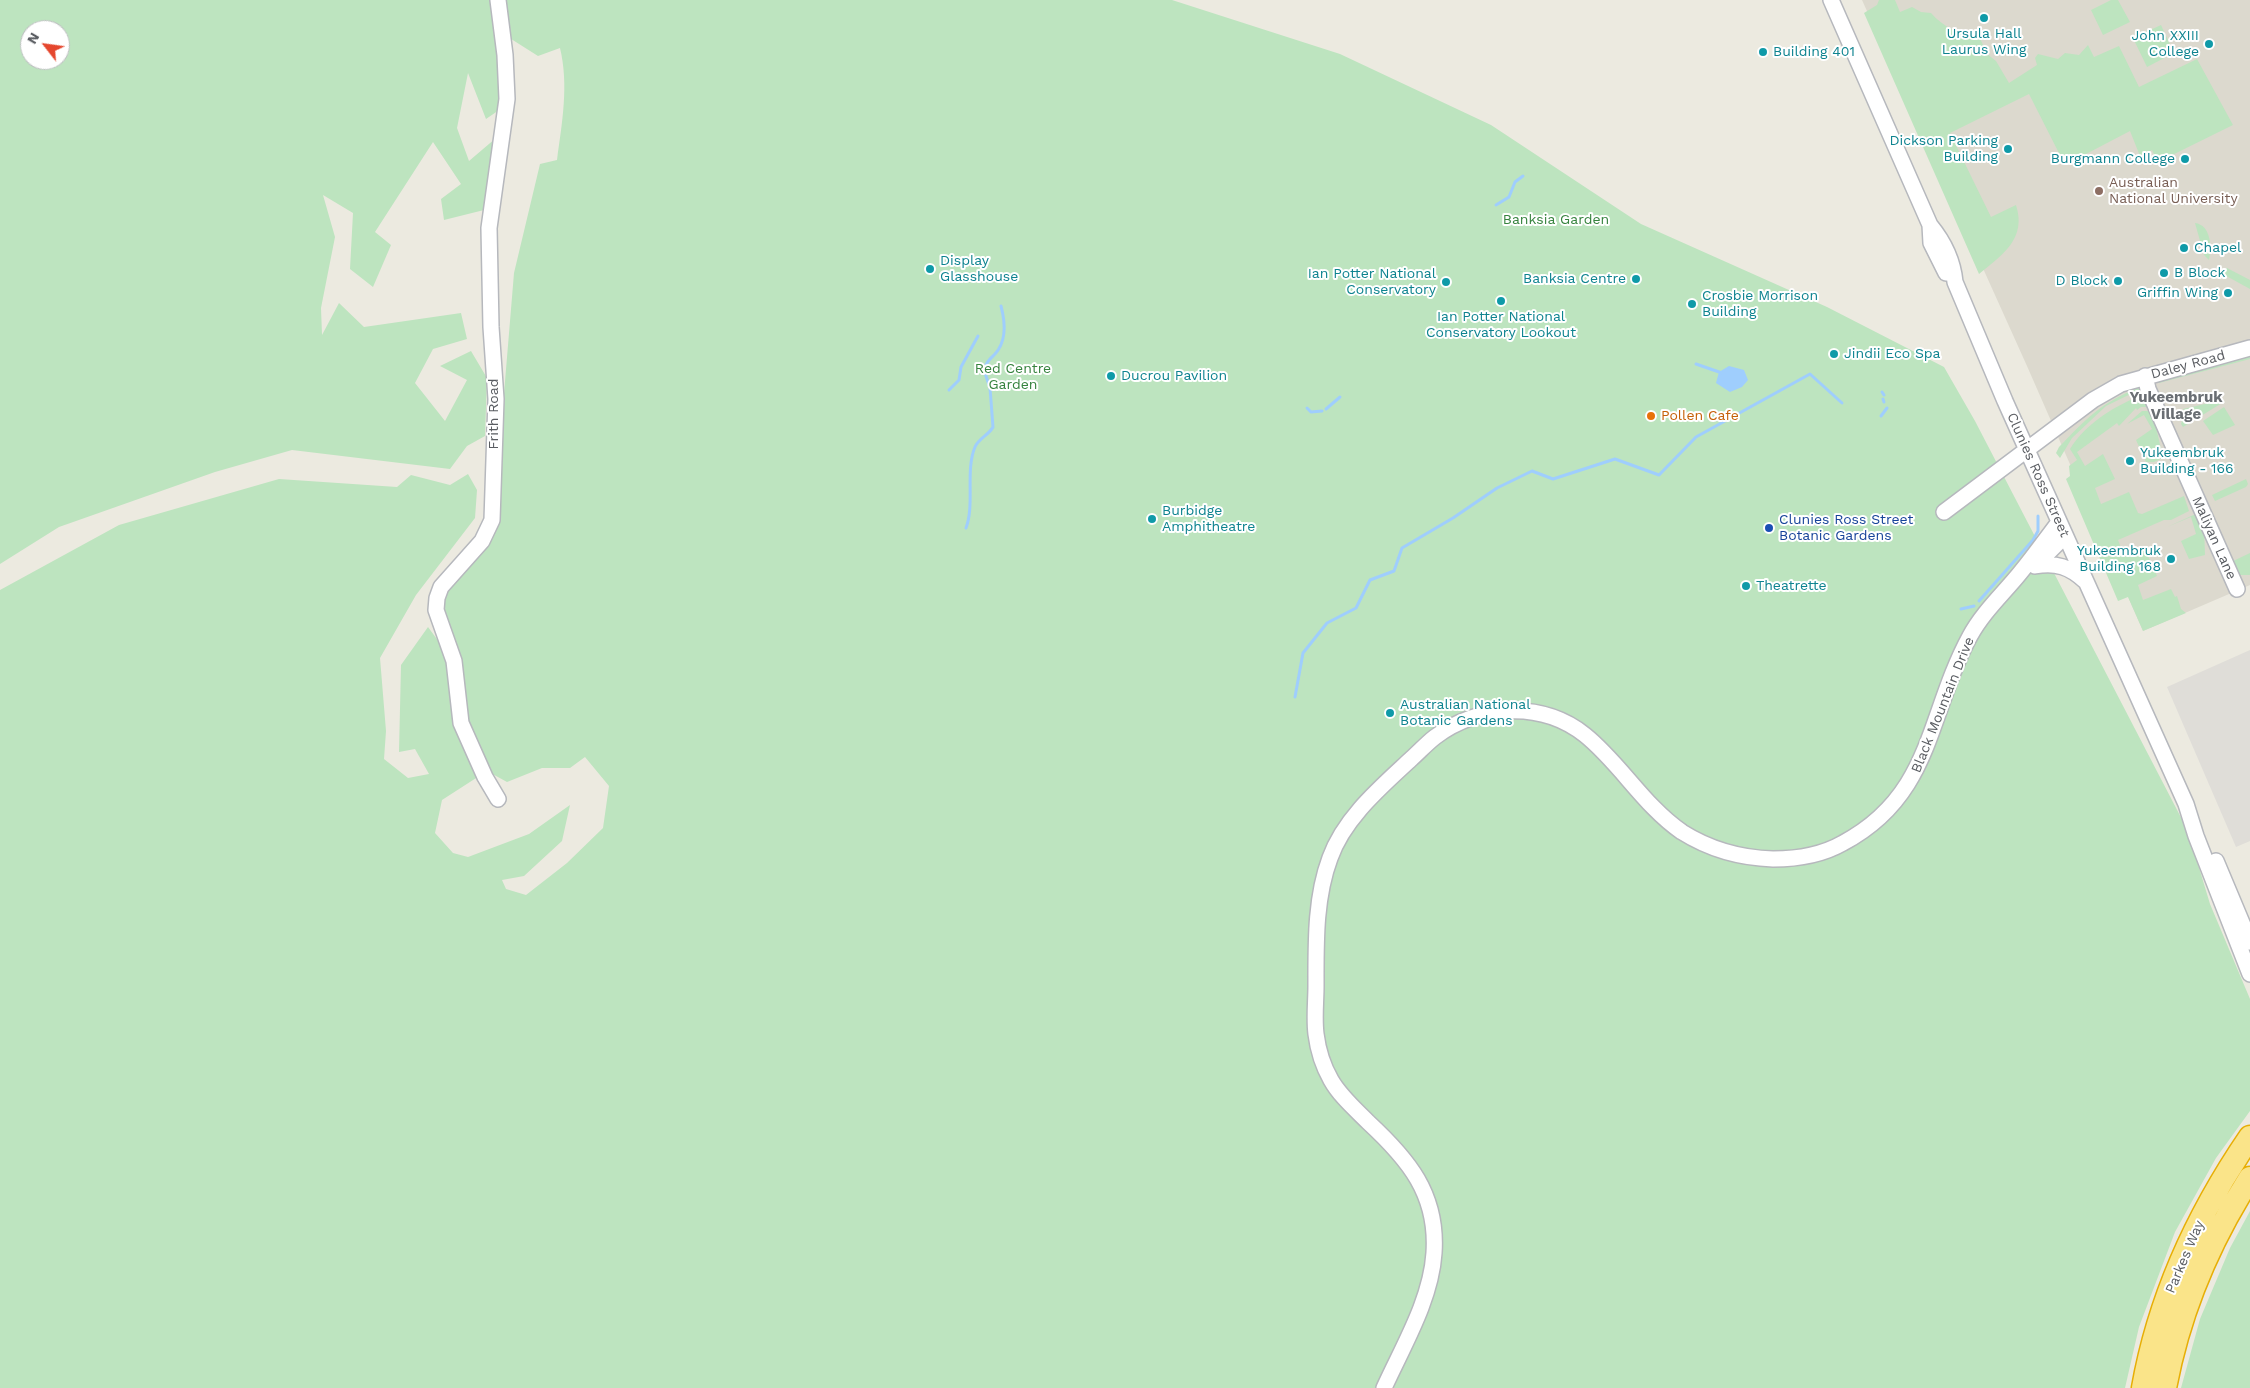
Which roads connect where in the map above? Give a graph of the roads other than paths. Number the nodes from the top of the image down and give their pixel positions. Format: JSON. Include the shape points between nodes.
{"nodes":[{"id":1,"x":498,"y":0,"type":"edge"},
{"id":2,"x":1831,"y":0,"type":"edge"},
{"id":3,"x":2250,"y":348,"type":"edge"},
{"id":4,"x":2145,"y":376,"type":"junction"},
{"id":5,"x":2027,"y":451,"type":"junction"},
{"id":6,"x":1944,"y":512,"type":"dead end"},
{"id":7,"x":2062,"y":529,"type":"junction"},
{"id":8,"x":2028,"y":569,"type":"junction"},
{"id":9,"x":2086,"y":582,"type":"junction"},
{"id":10,"x":2237,"y":589,"type":"dead end"},
{"id":11,"x":498,"y":800,"type":"dead end"},
{"id":12,"x":2186,"y":804,"type":"junction"},
{"id":13,"x":2236,"y":905,"type":"junction"},
{"id":14,"x":2250,"y":926,"type":"edge"},
{"id":15,"x":2250,"y":942,"type":"edge"},
{"id":16,"x":2250,"y":974,"type":"edge"},
{"id":17,"x":2250,"y":1137,"type":"edge"},
{"id":18,"x":2250,"y":1178,"type":"edge"},
{"id":19,"x":1384,"y":1388,"type":"edge"},
{"id":20,"x":2143,"y":1388,"type":"edge"},
{"id":21,"x":2165,"y":1388,"type":"edge"}],
"edges":[{"from":1,"to":11,"type":"street","name":"Frith Road","via":[[507,99],[489,228],[496,399],[492,520],[482,541],[441,588],[436,610],[454,661],[461,723]]},
{"from":2,"to":5,"type":"street","name":"Clunies Ross Street","via":[[1930,226],[1940,238],[1954,268],[1955,282]]},
{"from":3,"to":4,"type":"street","name":"Daley Road"},
{"from":4,"to":5,"type":"street","name":"Daley Road","via":[[2121,384],[2093,400]]},
{"from":4,"to":10,"type":"street","name":"Maliyan Lane"},
{"from":5,"to":6,"type":"street","name":"Daley Road"},
{"from":5,"to":7,"type":"street","name":"Clunies Ross Street"},
{"from":7,"to":8,"type":"street","name":"Black Mountain Drive"},
{"from":7,"to":9,"type":"street","name":"Clunies Ross Street"},
{"from":8,"to":9,"type":"street","via":[[2049,563],[2065,567]]},
{"from":8,"to":19,"type":"street","name":"Black Mountain Drive","via":[[1988,610],[1970,637],[1915,775],[1892,806],[1868,829],[1839,846],[1786,859],[1732,854],[1708,845],[1681,831],[1656,810],[1586,736],[1553,717],[1511,710],[1474,716],[1434,738],[1396,772],[1343,830],[1330,858],[1318,908],[1316,1033],[1320,1055],[1336,1088],[1397,1148],[1414,1170],[1425,1190],[1434,1234],[1434,1254],[1426,1291]]},
{"from":9,"to":12,"type":"street","name":"Clunies Ross Street"},
{"from":12,"to":13,"type":"street","name":"Clunies Ross Street","via":[[2204,833]]},
{"from":12,"to":16,"type":"street","name":"Clunies Ross Street"},
{"from":13,"to":14,"type":"street"},
{"from":13,"to":15,"type":"street","name":"Clunies Ross Street"},
{"from":17,"to":20,"type":"highway","name":"Parkes Way","via":[[2213,1196],[2179,1264],[2152,1347]]},
{"from":18,"to":21,"type":"highway","name":"Parkes Way","via":[[2216,1237],[2196,1281]]}]}
